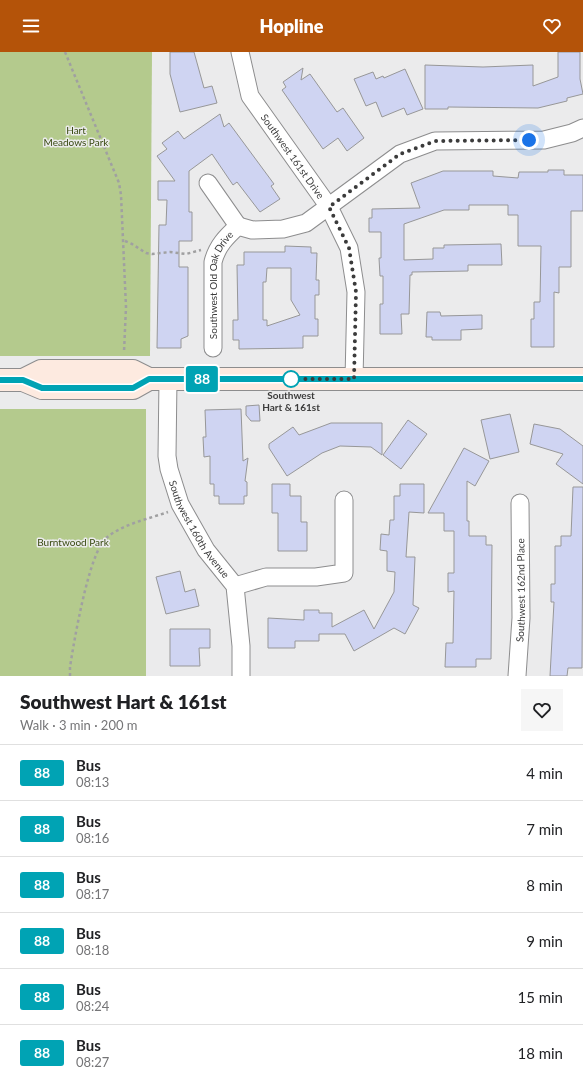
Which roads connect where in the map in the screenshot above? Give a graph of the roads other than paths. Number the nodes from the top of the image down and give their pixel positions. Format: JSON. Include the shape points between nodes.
{"nodes":[{"id":1,"x":240,"y":52,"type":"edge"},
{"id":2,"x":583,"y":128,"type":"edge"},
{"id":3,"x":208,"y":183,"type":"dead end"},
{"id":4,"x":329,"y":207,"type":"junction"},
{"id":5,"x":238,"y":226,"type":"junction"},
{"id":6,"x":213,"y":348,"type":"dead end"},
{"id":7,"x":159,"y":379,"type":"junction"},
{"id":8,"x":354,"y":379,"type":"junction"},
{"id":9,"x":583,"y":379,"type":"edge"},
{"id":10,"x":0,"y":380,"type":"edge"},
{"id":11,"x":344,"y":500,"type":"dead end"},
{"id":12,"x":520,"y":503,"type":"dead end"},
{"id":13,"x":235,"y":586,"type":"junction"},
{"id":14,"x":241,"y":676,"type":"edge"},
{"id":15,"x":517,"y":676,"type":"edge"}],
"edges":[{"from":1,"to":4,"type":"street","name":"Southwest 161st Drive","via":[[250,96]]},
{"from":2,"to":4,"type":"street","name":"Southwest Old Oak Drive","via":[[544,140],[435,141],[400,154]]},
{"from":3,"to":5,"type":"street","name":"Southwest Old Oak Drive"},
{"from":4,"to":5,"type":"street","name":"Southwest Old Oak Drive","via":[[306,223],[295,227],[252,230]]},
{"from":4,"to":8,"type":"street","name":"Southwest 161st Drive","via":[[349,248],[356,292]]},
{"from":5,"to":6,"type":"street","name":"Southwest Old Oak Drive","via":[[215,253]]},
{"from":7,"to":8,"type":"main road"},
{"from":7,"to":10,"type":"main road","via":[[133,372],[41,372],[23,380]]},
{"from":7,"to":13,"type":"street","name":"Southwest 160th Avenue","via":[[169,469],[180,504],[206,550]]},
{"from":8,"to":9,"type":"main road"},
{"from":11,"to":13,"type":"street","via":[[344,572],[316,577],[266,577]]},
{"from":12,"to":15,"type":"street","name":"Southwest 162nd Place","via":[[521,618]]},
{"from":13,"to":14,"type":"street","name":"Southwest 160th Avenue"}]}
